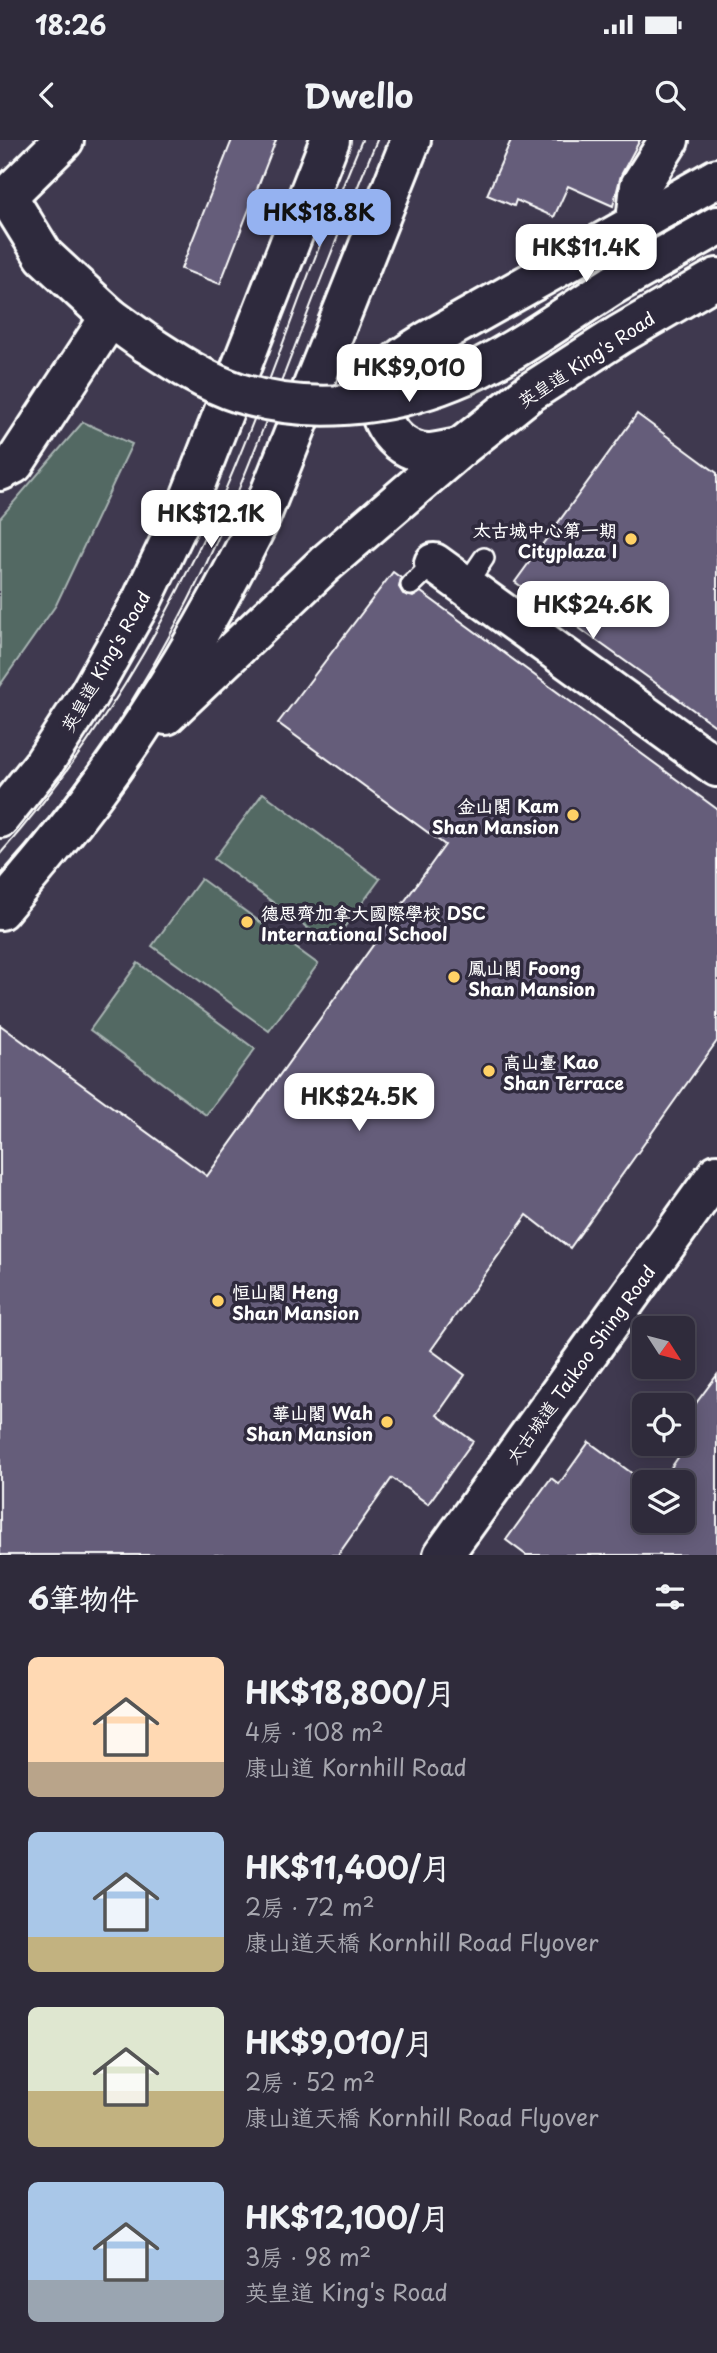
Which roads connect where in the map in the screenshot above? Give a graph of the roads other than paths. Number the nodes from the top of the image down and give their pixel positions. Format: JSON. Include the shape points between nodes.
{"nodes":[{"id":1,"x":64,"y":140,"type":"edge"},
{"id":2,"x":330,"y":140,"type":"edge"},
{"id":3,"x":411,"y":140,"type":"edge"},
{"id":4,"x":669,"y":140,"type":"edge"},
{"id":5,"x":717,"y":178,"type":"edge"},
{"id":6,"x":3,"y":198,"type":"edge"},
{"id":7,"x":636,"y":221,"type":"junction"},
{"id":8,"x":717,"y":226,"type":"edge"},
{"id":9,"x":717,"y":278,"type":"edge"},
{"id":10,"x":110,"y":317,"type":"junction"},
{"id":11,"x":460,"y":447,"type":"junction"},
{"id":12,"x":0,"y":471,"type":"edge"},
{"id":13,"x":423,"y":574,"type":"dead end"},
{"id":14,"x":717,"y":766,"type":"edge"},
{"id":15,"x":110,"y":770,"type":"junction"},
{"id":16,"x":0,"y":818,"type":"edge"},
{"id":17,"x":0,"y":910,"type":"edge"},
{"id":18,"x":717,"y":1174,"type":"edge"},
{"id":19,"x":443,"y":1555,"type":"edge"}],
"edges":[{"from":1,"to":6,"type":"street"},
{"from":2,"to":16,"type":"street","name":"英皇道 King's Road","via":[[186,508],[142,600],[89,694],[44,763]]},
{"from":3,"to":15,"type":"street","name":"英皇道 King's Road","via":[[259,521],[170,681]]},
{"from":4,"to":7,"type":"street","via":[[640,186]]},
{"from":5,"to":7,"type":"street","name":"英皇道 King's Road"},
{"from":6,"to":10,"type":"street","via":[[44,256]]},
{"from":7,"to":11,"type":"street","name":"英皇道 King's Road","via":[[392,366],[380,389],[378,407],[393,436],[407,448],[427,453]]},
{"from":8,"to":10,"type":"street","bridge":true,"via":[[453,380],[363,403],[318,406],[239,393],[188,370]]},
{"from":9,"to":11,"type":"street","name":"英皇道 King's Road","via":[[529,393]]},
{"from":10,"to":12,"type":"street","via":[[14,464]]},
{"from":11,"to":15,"type":"street","name":"英皇道 King's Road","via":[[324,564]]},
{"from":13,"to":14,"type":"street","via":[[475,572]]},
{"from":15,"to":17,"type":"street","name":"英皇道 King's Road"},
{"from":18,"to":19,"type":"street","name":"太古城道 Taikoo Shing Road"}]}
